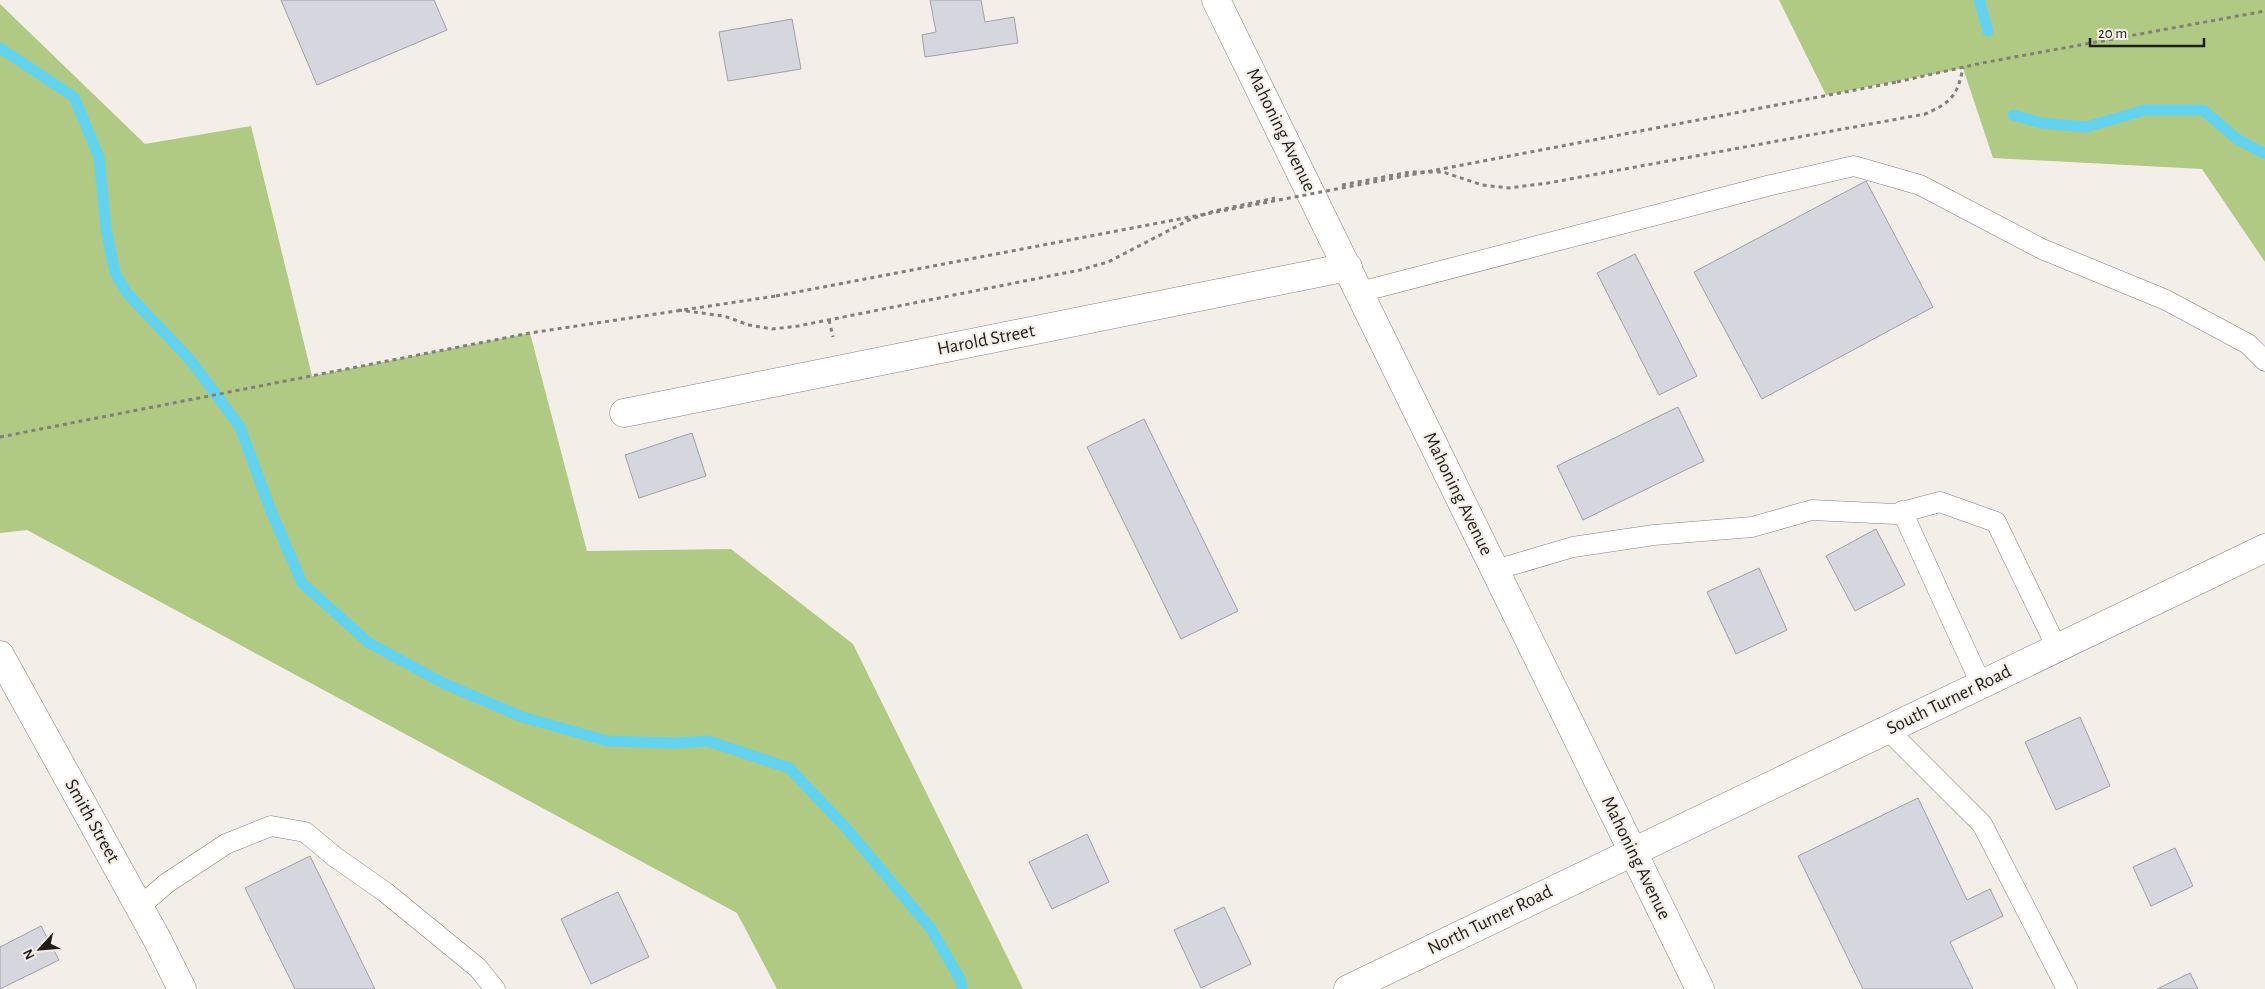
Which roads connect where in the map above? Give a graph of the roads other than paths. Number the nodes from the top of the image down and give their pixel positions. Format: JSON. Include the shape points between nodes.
{"nodes":[{"id":1,"x":1216,"y":0,"type":"edge"},
{"id":2,"x":1348,"y":267,"type":"junction"},
{"id":3,"x":1360,"y":292,"type":"junction"},
{"id":4,"x":2265,"y":361,"type":"edge"},
{"id":5,"x":624,"y":413,"type":"dead end"},
{"id":6,"x":1902,"y":511,"type":"junction"},
{"id":7,"x":2265,"y":548,"type":"edge"},
{"id":8,"x":1495,"y":570,"type":"junction"},
{"id":9,"x":2056,"y":648,"type":"junction"},
{"id":10,"x":0,"y":654,"type":"edge"},
{"id":11,"x":7,"y":679,"type":"edge"},
{"id":12,"x":1981,"y":684,"type":"junction"},
{"id":13,"x":1887,"y":730,"type":"junction"},
{"id":14,"x":1632,"y":851,"type":"junction"},
{"id":15,"x":139,"y":907,"type":"junction"},
{"id":16,"x":182,"y":989,"type":"edge"},
{"id":17,"x":495,"y":989,"type":"edge"},
{"id":18,"x":1348,"y":989,"type":"edge"},
{"id":19,"x":1700,"y":989,"type":"edge"},
{"id":20,"x":2066,"y":989,"type":"edge"}],
"edges":[{"from":1,"to":2,"type":"street","name":"Mahoning Avenue"},
{"from":2,"to":3,"type":"street","name":"Mahoning Avenue"},
{"from":2,"to":5,"type":"street","name":"Harold Street"},
{"from":3,"to":4,"type":"lane","via":[[1854,166],[1920,185],[2042,249],[2166,300],[2248,344]]},
{"from":3,"to":8,"type":"street","name":"Mahoning Avenue"},
{"from":6,"to":8,"type":"lane","via":[[1894,514],[1812,510],[1752,527],[1654,534],[1573,547]]},
{"from":6,"to":9,"type":"lane","via":[[1940,502],[1996,522]]},
{"from":6,"to":12,"type":"lane"},
{"from":7,"to":9,"type":"street","name":"South Turner Road"},
{"from":8,"to":14,"type":"street","name":"Mahoning Avenue"},
{"from":9,"to":12,"type":"street","name":"South Turner Road"},
{"from":10,"to":11,"type":"street","name":"Smith Street"},
{"from":11,"to":15,"type":"street","name":"Smith Street"},
{"from":12,"to":13,"type":"street","name":"South Turner Road"},
{"from":13,"to":14,"type":"street","name":"South Turner Road"},
{"from":13,"to":20,"type":"lane","via":[[1982,824]]},
{"from":14,"to":18,"type":"street","name":"North Turner Road"},
{"from":14,"to":19,"type":"street","name":"Mahoning Avenue"},
{"from":15,"to":16,"type":"street","name":"Smith Street"},
{"from":15,"to":17,"type":"lane","via":[[167,883],[226,844],[271,826],[305,832],[478,968]]}]}
